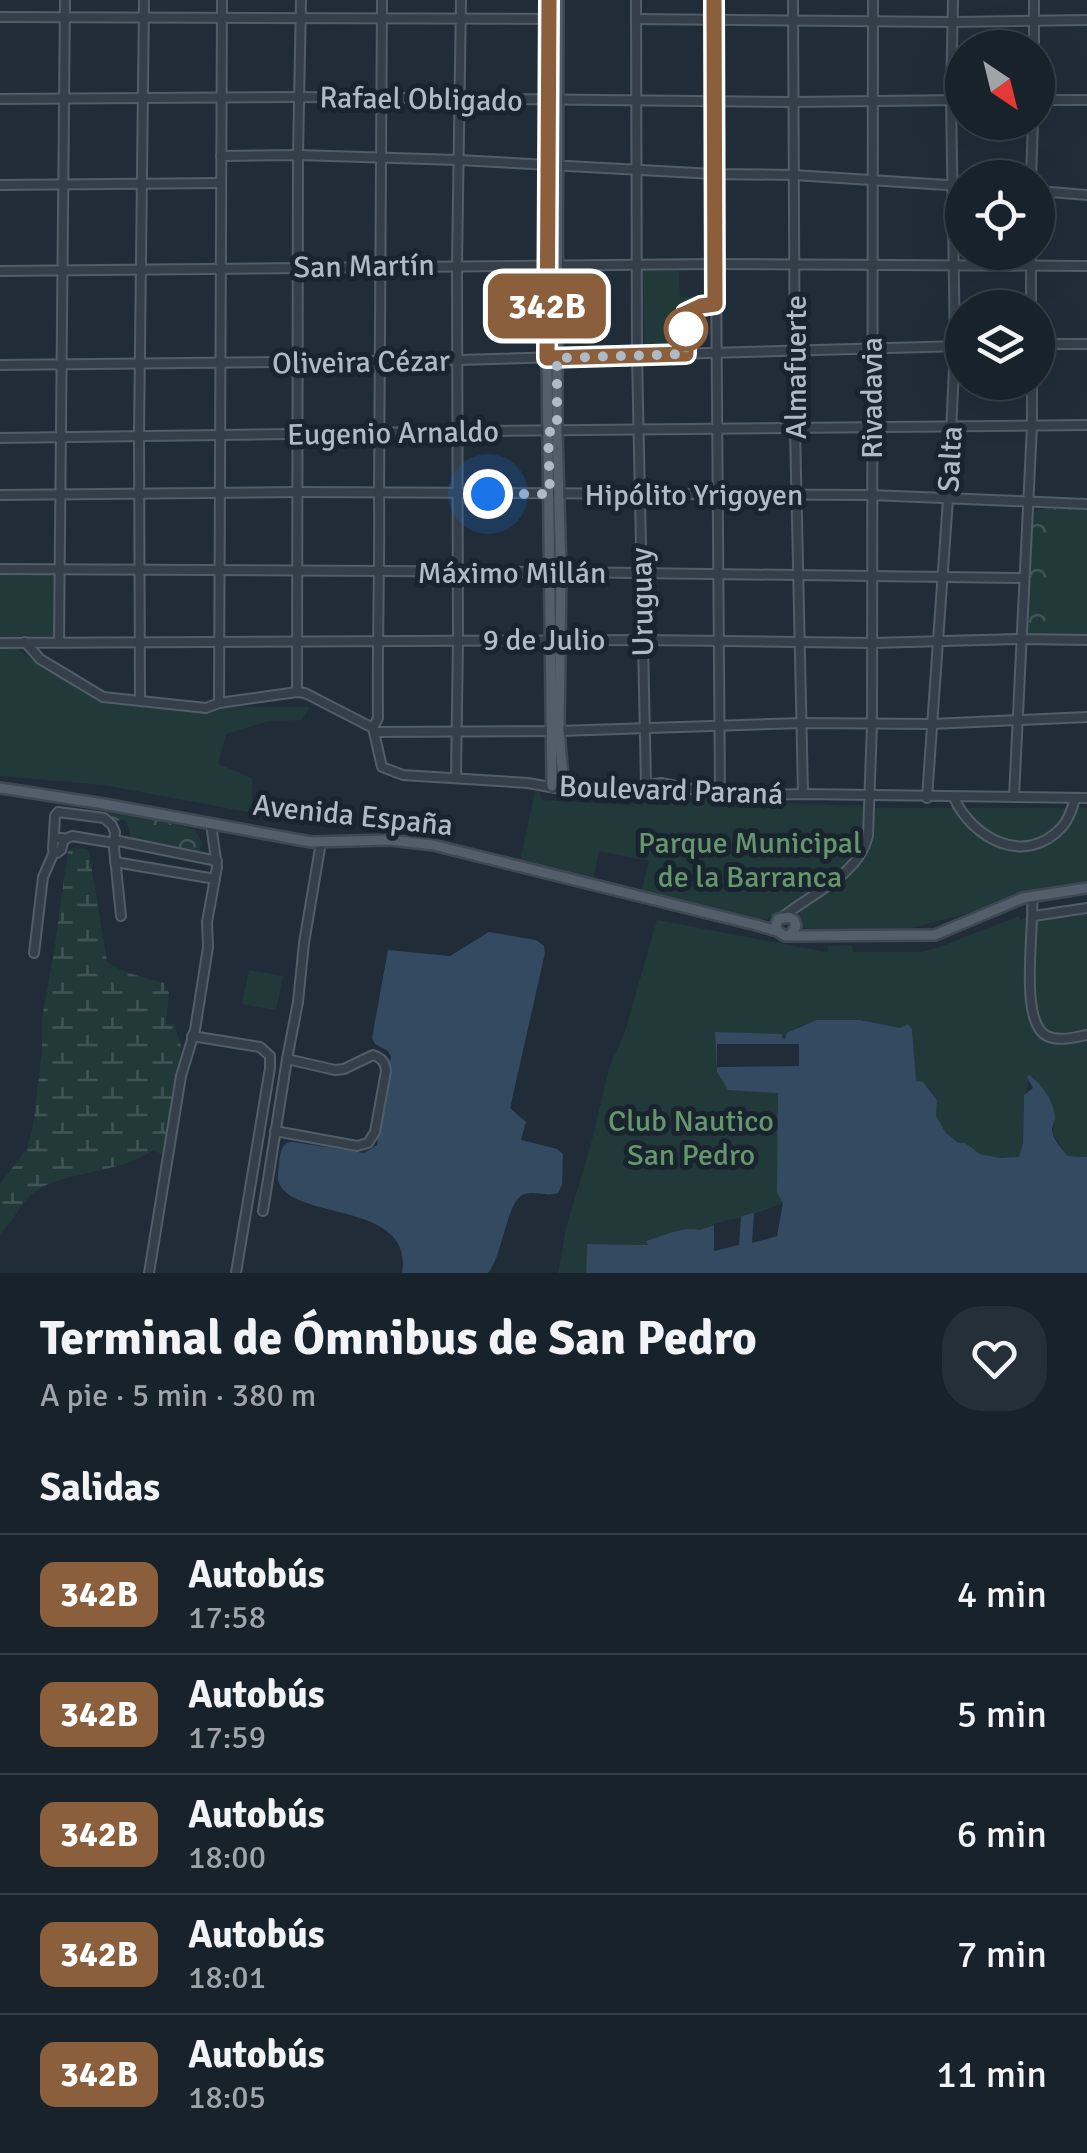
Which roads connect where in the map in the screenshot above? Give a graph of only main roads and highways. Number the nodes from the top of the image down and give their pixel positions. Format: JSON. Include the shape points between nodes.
{"nodes":[{"id":1,"x":549,"y":0,"type":"edge"},
{"id":2,"x":558,"y":0,"type":"edge"},
{"id":3,"x":553,"y":19,"type":"junction"},
{"id":4,"x":555,"y":731,"type":"junction"},
{"id":5,"x":552,"y":786,"type":"road end"},
{"id":6,"x":0,"y":788,"type":"edge"},
{"id":7,"x":564,"y":789,"type":"road end"},
{"id":8,"x":1087,"y":888,"type":"edge"}],
"edges":[{"from":1,"to":3,"type":"main road"},
{"from":2,"to":3,"type":"main road"},
{"from":3,"to":4,"type":"main road"},
{"from":4,"to":5,"type":"main road"},
{"from":4,"to":7,"type":"main road"},
{"from":6,"to":8,"type":"main road","name":"Avenida España","via":[[321,842],[433,845],[756,925],[836,936],[935,935],[1006,904]]}]}
